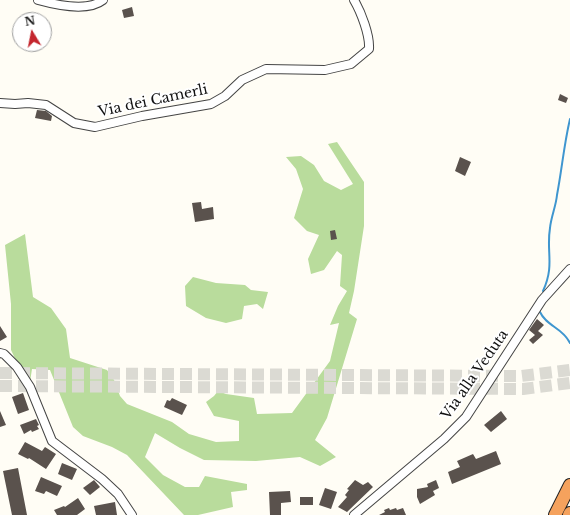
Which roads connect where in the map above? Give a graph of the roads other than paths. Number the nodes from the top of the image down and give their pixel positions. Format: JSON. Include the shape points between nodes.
{"nodes":[{"id":1,"x":38,"y":0,"type":"edge"},
{"id":2,"x":103,"y":0,"type":"edge"},
{"id":3,"x":354,"y":0,"type":"edge"},
{"id":4,"x":0,"y":103,"type":"edge"},
{"id":5,"x":570,"y":269,"type":"edge"},
{"id":6,"x":0,"y":353,"type":"edge"},
{"id":7,"x":570,"y":485,"type":"edge"},
{"id":8,"x":132,"y":515,"type":"edge"},
{"id":9,"x":354,"y":515,"type":"edge"},
{"id":10,"x":555,"y":515,"type":"edge"}],
"edges":[{"from":1,"to":2,"type":"street","via":[[74,7]]},
{"from":3,"to":4,"type":"street","name":"Via dei Camerli","via":[[369,42],[369,49],[351,64],[325,70],[266,69],[242,80],[225,96],[210,104],[95,127],[74,123],[46,105]]},
{"from":5,"to":9,"type":"street","name":"Via alla Veduta","via":[[542,300],[466,417],[444,439]]},
{"from":6,"to":8,"type":"street","via":[[17,368],[30,387],[52,441],[102,479],[118,494]]},
{"from":7,"to":10,"type":"highway"}]}
